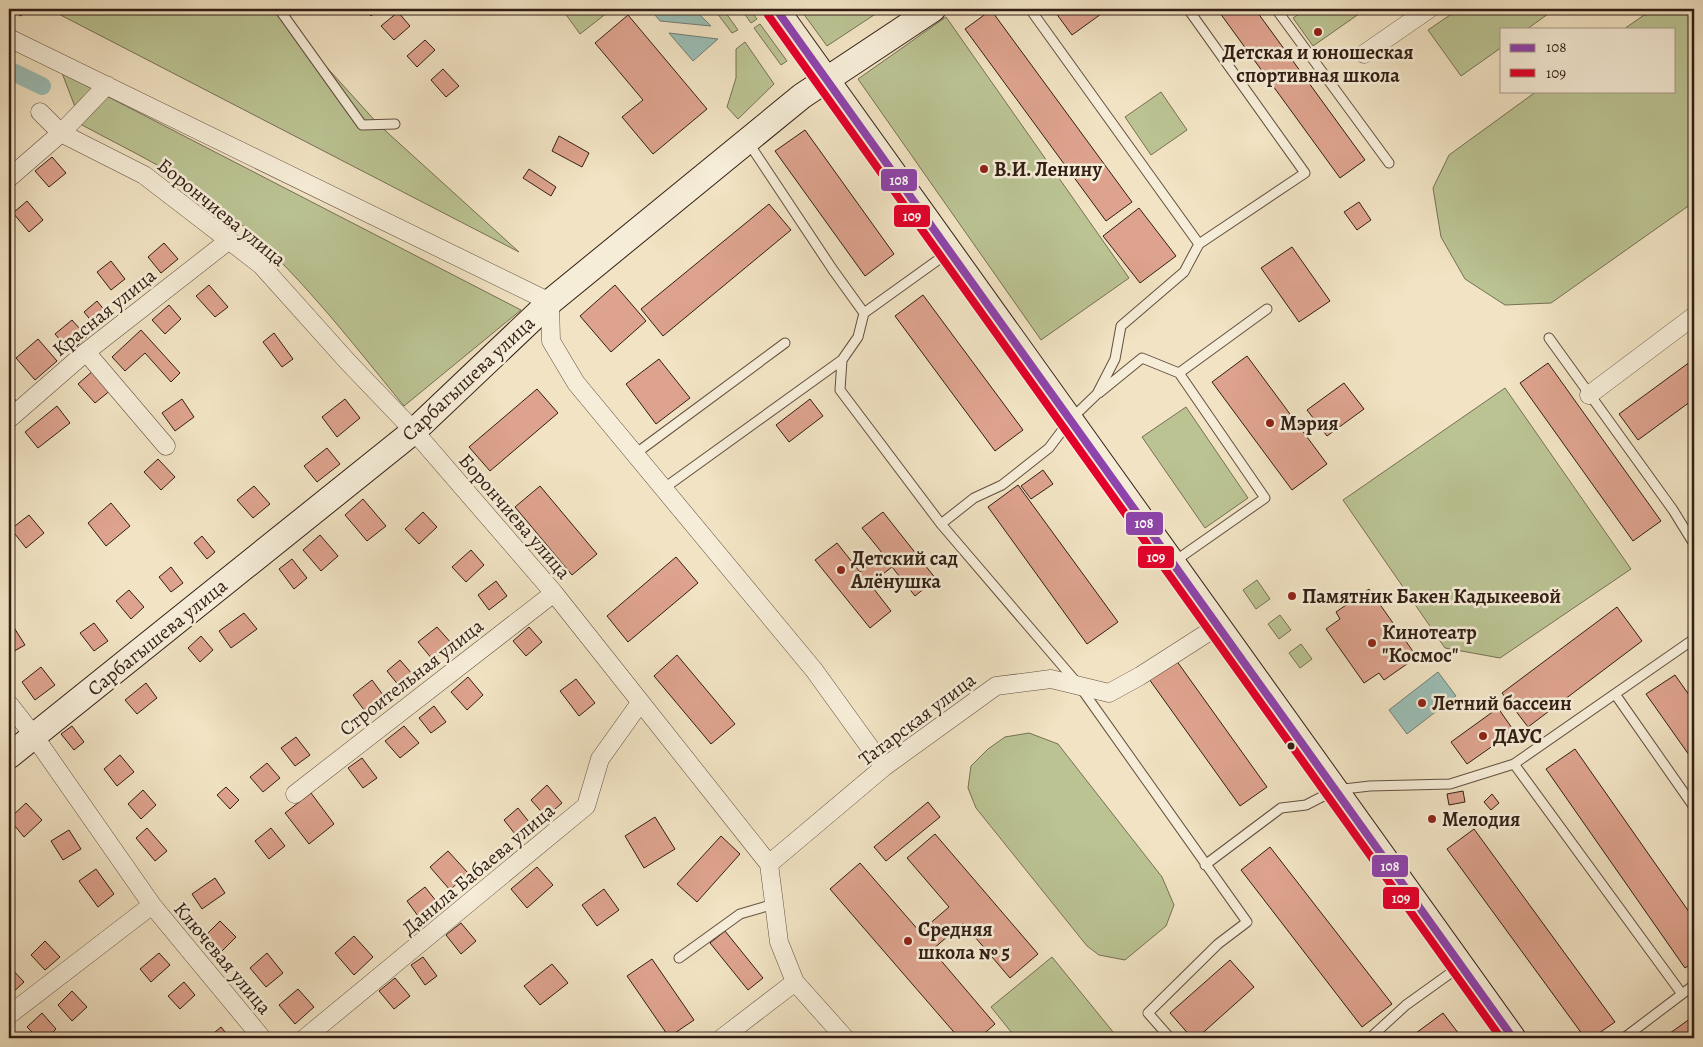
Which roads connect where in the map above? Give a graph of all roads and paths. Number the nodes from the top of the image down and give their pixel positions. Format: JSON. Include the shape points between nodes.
{"nodes":[{"id":1,"x":279,"y":9,"type":"edge"},
{"id":2,"x":776,"y":9,"type":"edge"},
{"id":3,"x":933,"y":9,"type":"edge"},
{"id":4,"x":1030,"y":9,"type":"edge"},
{"id":5,"x":1188,"y":9,"type":"edge"},
{"id":6,"x":1276,"y":9,"type":"edge"},
{"id":7,"x":1429,"y":9,"type":"edge"},
{"id":8,"x":9,"y":38,"type":"edge"},
{"id":9,"x":1364,"y":54,"type":"dead end"},
{"id":10,"x":827,"y":80,"type":"junction"},
{"id":11,"x":106,"y":85,"type":"junction"},
{"id":12,"x":40,"y":112,"type":"dead end"},
{"id":13,"x":395,"y":124,"type":"dead end"},
{"id":14,"x":61,"y":133,"type":"junction"},
{"id":15,"x":747,"y":142,"type":"junction"},
{"id":16,"x":1389,"y":163,"type":"dead end"},
{"id":17,"x":9,"y":178,"type":"edge"},
{"id":18,"x":228,"y":241,"type":"junction"},
{"id":19,"x":1199,"y":244,"type":"junction"},
{"id":20,"x":950,"y":252,"type":"junction"},
{"id":21,"x":550,"y":302,"type":"junction"},
{"id":22,"x":1267,"y":309,"type":"dead end"},
{"id":23,"x":864,"y":313,"type":"junction"},
{"id":24,"x":1694,"y":316,"type":"edge"},
{"id":25,"x":1548,"y":338,"type":"dead end"},
{"id":26,"x":784,"y":344,"type":"dead end"},
{"id":27,"x":86,"y":352,"type":"junction"},
{"id":28,"x":842,"y":360,"type":"junction"},
{"id":29,"x":1179,"y":373,"type":"junction"},
{"id":30,"x":1097,"y":394,"type":"junction"},
{"id":31,"x":1588,"y":395,"type":"junction"},
{"id":32,"x":9,"y":419,"type":"edge"},
{"id":33,"x":1070,"y":420,"type":"junction"},
{"id":34,"x":414,"y":431,"type":"junction"},
{"id":35,"x":166,"y":446,"type":"dead end"},
{"id":36,"x":635,"y":454,"type":"junction"},
{"id":37,"x":663,"y":489,"type":"junction"},
{"id":38,"x":941,"y":524,"type":"junction"},
{"id":39,"x":1694,"y":544,"type":"edge"},
{"id":40,"x":1173,"y":563,"type":"junction"},
{"id":41,"x":554,"y":593,"type":"junction"},
{"id":42,"x":1694,"y":599,"type":"edge"},
{"id":43,"x":1694,"y":614,"type":"edge"},
{"id":44,"x":1218,"y":626,"type":"junction"},
{"id":45,"x":1694,"y":639,"type":"edge"},
{"id":46,"x":1078,"y":684,"type":"junction"},
{"id":47,"x":1616,"y":694,"type":"junction"},
{"id":48,"x":640,"y":703,"type":"junction"},
{"id":49,"x":9,"y":704,"type":"edge"},
{"id":50,"x":34,"y":736,"type":"junction"},
{"id":51,"x":9,"y":756,"type":"edge"},
{"id":52,"x":1514,"y":764,"type":"junction"},
{"id":53,"x":884,"y":768,"type":"junction"},
{"id":54,"x":1335,"y":790,"type":"junction"},
{"id":55,"x":295,"y":794,"type":"dead end"},
{"id":56,"x":1694,"y":807,"type":"edge"},
{"id":57,"x":769,"y":864,"type":"junction"},
{"id":58,"x":1205,"y":865,"type":"junction"},
{"id":59,"x":774,"y":904,"type":"junction"},
{"id":60,"x":152,"y":905,"type":"junction"},
{"id":61,"x":679,"y":958,"type":"dead end"},
{"id":62,"x":1461,"y":965,"type":"junction"},
{"id":63,"x":795,"y":982,"type":"junction"},
{"id":64,"x":1694,"y":985,"type":"edge"},
{"id":65,"x":1682,"y":994,"type":"junction"},
{"id":66,"x":9,"y":1015,"type":"edge"},
{"id":67,"x":262,"y":1038,"type":"edge"},
{"id":68,"x":305,"y":1038,"type":"edge"},
{"id":69,"x":722,"y":1038,"type":"edge"},
{"id":70,"x":845,"y":1038,"type":"edge"},
{"id":71,"x":1170,"y":1038,"type":"edge"},
{"id":72,"x":1370,"y":1038,"type":"edge"},
{"id":73,"x":1513,"y":1038,"type":"edge"},
{"id":74,"x":1624,"y":1038,"type":"edge"}],
"edges":[{"from":1,"to":13,"type":"lane","via":[[362,126]]},
{"from":2,"to":10,"type":"main road"},
{"from":3,"to":10,"type":"main road","name":"Сарбагышева улица"},
{"from":4,"to":19,"type":"lane"},
{"from":5,"to":19,"type":"lane","via":[[1306,173]]},
{"from":6,"to":16,"type":"lane"},
{"from":7,"to":9,"type":"street"},
{"from":8,"to":11,"type":"street"},
{"from":10,"to":15,"type":"main road","name":"Сарбагышева улица","via":[[802,96]]},
{"from":10,"to":20,"type":"main road"},
{"from":11,"to":14,"type":"street"},
{"from":11,"to":21,"type":"street"},
{"from":12,"to":14,"type":"street","name":"Борончиева улица"},
{"from":14,"to":17,"type":"street"},
{"from":14,"to":18,"type":"street","name":"Борончиева улица","via":[[144,174]]},
{"from":15,"to":21,"type":"main road","name":"Сарбагышева улица"},
{"from":15,"to":23,"type":"lane"},
{"from":18,"to":27,"type":"street","name":"Красная улица"},
{"from":18,"to":34,"type":"street","name":"Борончиева улица","via":[[261,265]]},
{"from":19,"to":30,"type":"lane","via":[[1184,272],[1121,326],[1114,359]]},
{"from":20,"to":23,"type":"lane"},
{"from":20,"to":33,"type":"main road"},
{"from":21,"to":34,"type":"main road","name":"Сарбагышева улица"},
{"from":21,"to":36,"type":"street","via":[[551,341],[576,382]]},
{"from":22,"to":29,"type":"lane"},
{"from":23,"to":28,"type":"lane","via":[[858,338]]},
{"from":24,"to":31,"type":"street"},
{"from":25,"to":31,"type":"lane"},
{"from":26,"to":36,"type":"lane"},
{"from":27,"to":32,"type":"street","name":"Красная улица"},
{"from":27,"to":35,"type":"street"},
{"from":28,"to":37,"type":"lane"},
{"from":28,"to":38,"type":"lane","via":[[840,390]]},
{"from":29,"to":30,"type":"lane","via":[[1142,358]]},
{"from":29,"to":40,"type":"lane","via":[[1265,498]]},
{"from":30,"to":33,"type":"lane"},
{"from":31,"to":39,"type":"lane","via":[[1673,510]]},
{"from":33,"to":38,"type":"lane","via":[[1049,448],[1002,485],[974,498]]},
{"from":33,"to":40,"type":"main road"},
{"from":34,"to":41,"type":"street","name":"Борончиева улица"},
{"from":34,"to":50,"type":"main road","name":"Сарбагышева улица"},
{"from":36,"to":37,"type":"street"},
{"from":37,"to":53,"type":"street","via":[[814,670]]},
{"from":38,"to":46,"type":"lane"},
{"from":40,"to":44,"type":"main road"},
{"from":41,"to":48,"type":"street","name":"Борончиева улица"},
{"from":41,"to":55,"type":"street","name":"Строительная улица"},
{"from":42,"to":43,"type":"lane"},
{"from":44,"to":46,"type":"street","name":"Татарская улица","via":[[1109,693]]},
{"from":44,"to":54,"type":"main road"},
{"from":45,"to":47,"type":"lane"},
{"from":46,"to":53,"type":"street","name":"Татарская улица","via":[[1051,679],[996,686]]},
{"from":46,"to":58,"type":"lane"},
{"from":47,"to":52,"type":"lane"},
{"from":47,"to":56,"type":"lane"},
{"from":48,"to":57,"type":"street","name":"Борончиева улица"},
{"from":48,"to":68,"type":"street","name":"Данила Бабаева улица","via":[[600,759],[586,806]]},
{"from":49,"to":50,"type":"street","name":"Ключевая улица"},
{"from":50,"to":51,"type":"main road","name":"Сарбагышева улица"},
{"from":50,"to":60,"type":"street","name":"Ключевая улица"},
{"from":52,"to":54,"type":"lane","via":[[1450,784]]},
{"from":52,"to":65,"type":"lane"},
{"from":53,"to":57,"type":"street","name":"Татарская улица"},
{"from":54,"to":58,"type":"lane","via":[[1306,805],[1281,808]]},
{"from":54,"to":62,"type":"main road"},
{"from":57,"to":59,"type":"street"},
{"from":58,"to":71,"type":"lane","via":[[1247,922],[1218,944],[1148,1013]]},
{"from":59,"to":61,"type":"lane","via":[[740,914]]},
{"from":59,"to":63,"type":"street","via":[[779,942]]},
{"from":60,"to":66,"type":"street"},
{"from":60,"to":67,"type":"street","name":"Ключевая улица"},
{"from":62,"to":72,"type":"lane","via":[[1406,1005]]},
{"from":62,"to":73,"type":"main road"},
{"from":63,"to":69,"type":"street"},
{"from":63,"to":70,"type":"street"},
{"from":64,"to":65,"type":"lane"},
{"from":65,"to":74,"type":"lane"}]}
